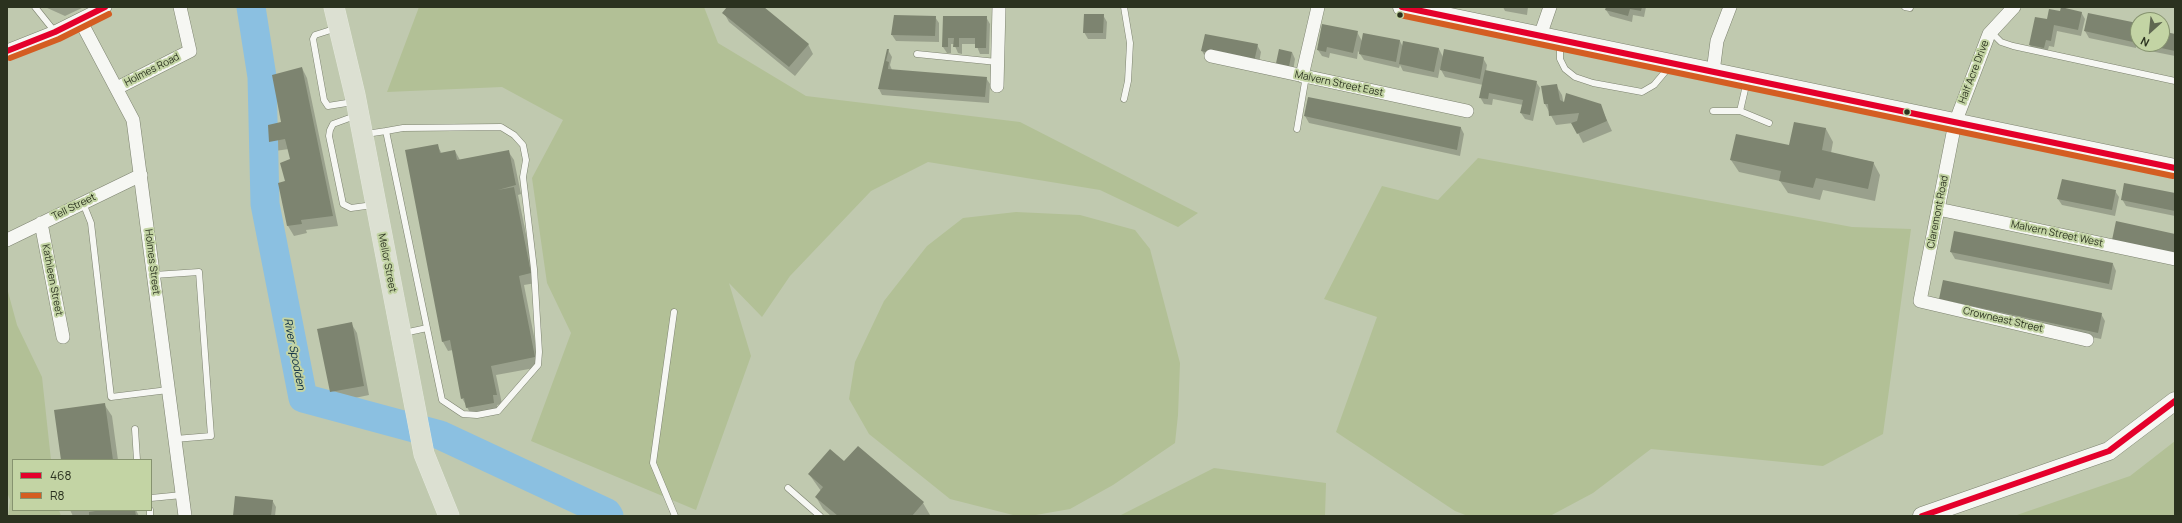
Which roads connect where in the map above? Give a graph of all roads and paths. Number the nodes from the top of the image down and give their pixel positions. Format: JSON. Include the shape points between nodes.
{"nodes":[{"id":1,"x":35,"y":7,"type":"edge"},
{"id":2,"x":104,"y":7,"type":"edge"},
{"id":3,"x":180,"y":7,"type":"edge"},
{"id":4,"x":334,"y":7,"type":"edge"},
{"id":5,"x":999,"y":7,"type":"edge"},
{"id":6,"x":1124,"y":7,"type":"edge"},
{"id":7,"x":1318,"y":7,"type":"edge"},
{"id":8,"x":1402,"y":7,"type":"edge"},
{"id":9,"x":1550,"y":7,"type":"edge"},
{"id":10,"x":1730,"y":7,"type":"edge"},
{"id":11,"x":2012,"y":8,"type":"edge"},
{"id":12,"x":80,"y":20,"type":"junction"},
{"id":13,"x":339,"y":27,"type":"junction"},
{"id":14,"x":55,"y":32,"type":"junction"},
{"id":15,"x":1991,"y":32,"type":"junction"},
{"id":16,"x":1540,"y":36,"type":"junction"},
{"id":17,"x":1560,"y":40,"type":"junction"},
{"id":18,"x":7,"y":51,"type":"edge"},
{"id":19,"x":917,"y":54,"type":"dead end"},
{"id":20,"x":1211,"y":56,"type":"dead end"},
{"id":21,"x":997,"y":62,"type":"junction"},
{"id":22,"x":1672,"y":63,"type":"junction"},
{"id":23,"x":1713,"y":72,"type":"junction"},
{"id":24,"x":1304,"y":76,"type":"junction"},
{"id":25,"x":1748,"y":79,"type":"junction"},
{"id":26,"x":2175,"y":81,"type":"edge"},
{"id":27,"x":996,"y":86,"type":"dead end"},
{"id":28,"x":117,"y":88,"type":"junction"},
{"id":29,"x":1124,"y":99,"type":"dead end"},
{"id":30,"x":358,"y":108,"type":"junction"},
{"id":31,"x":1467,"y":111,"type":"dead end"},
{"id":32,"x":1713,"y":111,"type":"dead end"},
{"id":33,"x":1740,"y":111,"type":"junction"},
{"id":34,"x":1769,"y":123,"type":"dead end"},
{"id":35,"x":1955,"y":123,"type":"junction"},
{"id":36,"x":1297,"y":129,"type":"dead end"},
{"id":37,"x":386,"y":131,"type":"junction"},
{"id":38,"x":363,"y":135,"type":"junction"},
{"id":39,"x":2175,"y":168,"type":"edge"},
{"id":40,"x":140,"y":175,"type":"junction"},
{"id":41,"x":83,"y":203,"type":"junction"},
{"id":42,"x":376,"y":204,"type":"junction"},
{"id":43,"x":1938,"y":209,"type":"junction"},
{"id":44,"x":41,"y":223,"type":"junction"},
{"id":45,"x":7,"y":240,"type":"edge"},
{"id":46,"x":2175,"y":259,"type":"edge"},
{"id":47,"x":154,"y":275,"type":"junction"},
{"id":48,"x":1920,"y":301,"type":"joint"},
{"id":49,"x":674,"y":312,"type":"dead end"},
{"id":50,"x":427,"y":328,"type":"junction"},
{"id":51,"x":400,"y":333,"type":"junction"},
{"id":52,"x":63,"y":337,"type":"dead end"},
{"id":53,"x":2086,"y":340,"type":"dead end"},
{"id":54,"x":168,"y":390,"type":"junction"},
{"id":55,"x":2175,"y":401,"type":"edge"},
{"id":56,"x":135,"y":430,"type":"dead end"},
{"id":57,"x":175,"y":439,"type":"junction"},
{"id":58,"x":137,"y":459,"type":"edge"},
{"id":59,"x":788,"y":488,"type":"dead end"},
{"id":60,"x":182,"y":495,"type":"junction"},
{"id":61,"x":152,"y":498,"type":"edge"},
{"id":62,"x":185,"y":516,"type":"edge"},
{"id":63,"x":449,"y":516,"type":"edge"},
{"id":64,"x":675,"y":516,"type":"edge"},
{"id":65,"x":820,"y":516,"type":"edge"},
{"id":66,"x":1922,"y":516,"type":"edge"}],
"edges":[{"from":1,"to":14,"type":"lane"},
{"from":2,"to":12,"type":"street"},
{"from":3,"to":28,"type":"street","name":"Holmes Road","via":[[190,51]]},
{"from":4,"to":13,"type":"main road","name":"Mellor Street"},
{"from":5,"to":21,"type":"street"},
{"from":6,"to":29,"type":"lane","via":[[1130,43],[1128,81]]},
{"from":7,"to":24,"type":"street"},
{"from":8,"to":16,"type":"main road"},
{"from":9,"to":16,"type":"street"},
{"from":10,"to":23,"type":"street","via":[[1717,41]]},
{"from":11,"to":15,"type":"street","name":"Half Acre Drive"},
{"from":12,"to":14,"type":"street"},
{"from":12,"to":28,"type":"street","name":"Holmes Street"},
{"from":13,"to":30,"type":"main road","name":"Mellor Street"},
{"from":13,"to":30,"type":"lane","via":[[315,35],[313,39],[324,100],[328,106]]},
{"from":14,"to":18,"type":"street"},
{"from":15,"to":26,"type":"lane","via":[[2001,42],[2013,46]]},
{"from":15,"to":35,"type":"street","name":"Half Acre Drive"},
{"from":16,"to":17,"type":"main road"},
{"from":17,"to":22,"type":"main road"},
{"from":17,"to":22,"type":"lane","via":[[1560,59],[1565,70],[1593,83],[1635,91],[1646,90]]},
{"from":19,"to":21,"type":"lane"},
{"from":20,"to":24,"type":"street","name":"Malvern Street East"},
{"from":21,"to":27,"type":"street"},
{"from":22,"to":23,"type":"main road"},
{"from":23,"to":25,"type":"main road"},
{"from":24,"to":31,"type":"street","name":"Malvern Street East"},
{"from":24,"to":36,"type":"lane"},
{"from":25,"to":33,"type":"lane"},
{"from":25,"to":35,"type":"main road"},
{"from":28,"to":40,"type":"street","name":"Holmes Street","via":[[133,120]]},
{"from":30,"to":38,"type":"main road","name":"Mellor Street"},
{"from":30,"to":42,"type":"lane","via":[[333,124],[329,136],[343,204],[351,208]]},
{"from":32,"to":33,"type":"lane"},
{"from":33,"to":34,"type":"lane"},
{"from":35,"to":39,"type":"main road"},
{"from":35,"to":43,"type":"street","name":"Claremont Road"},
{"from":37,"to":38,"type":"lane"},
{"from":37,"to":50,"type":"lane"},
{"from":37,"to":50,"type":"lane","via":[[403,128],[501,127],[514,135],[523,145],[526,160],[523,177],[534,269],[538,365],[498,411],[477,415],[463,414],[442,400]]},
{"from":38,"to":42,"type":"main road","name":"Mellor Street"},
{"from":40,"to":41,"type":"street","name":"Tell Street"},
{"from":40,"to":47,"type":"street","name":"Holmes Street"},
{"from":41,"to":44,"type":"street","name":"Tell Street"},
{"from":41,"to":54,"type":"lane","via":[[90,223],[111,397]]},
{"from":42,"to":51,"type":"main road","name":"Mellor Street"},
{"from":43,"to":46,"type":"street","name":"Malvern Street West"},
{"from":43,"to":48,"type":"street","name":"Claremont Road"},
{"from":44,"to":45,"type":"street","name":"Tell Street"},
{"from":44,"to":52,"type":"street","name":"Kathleen Street"},
{"from":47,"to":54,"type":"street","name":"Holmes Street"},
{"from":47,"to":57,"type":"lane","via":[[199,272],[211,436]]},
{"from":48,"to":53,"type":"street","name":"Crowneast Street"},
{"from":49,"to":64,"type":"lane","via":[[653,463]]},
{"from":50,"to":51,"type":"lane"},
{"from":51,"to":63,"type":"main road","name":"Mellor Street","via":[[424,454]]},
{"from":54,"to":57,"type":"street","name":"Holmes Street"},
{"from":55,"to":66,"type":"main road","via":[[2109,451]]},
{"from":56,"to":58,"type":"lane"},
{"from":57,"to":60,"type":"street","name":"Holmes Street"},
{"from":59,"to":65,"type":"lane"},
{"from":60,"to":61,"type":"lane"},
{"from":60,"to":62,"type":"street","name":"Holmes Street"}]}
